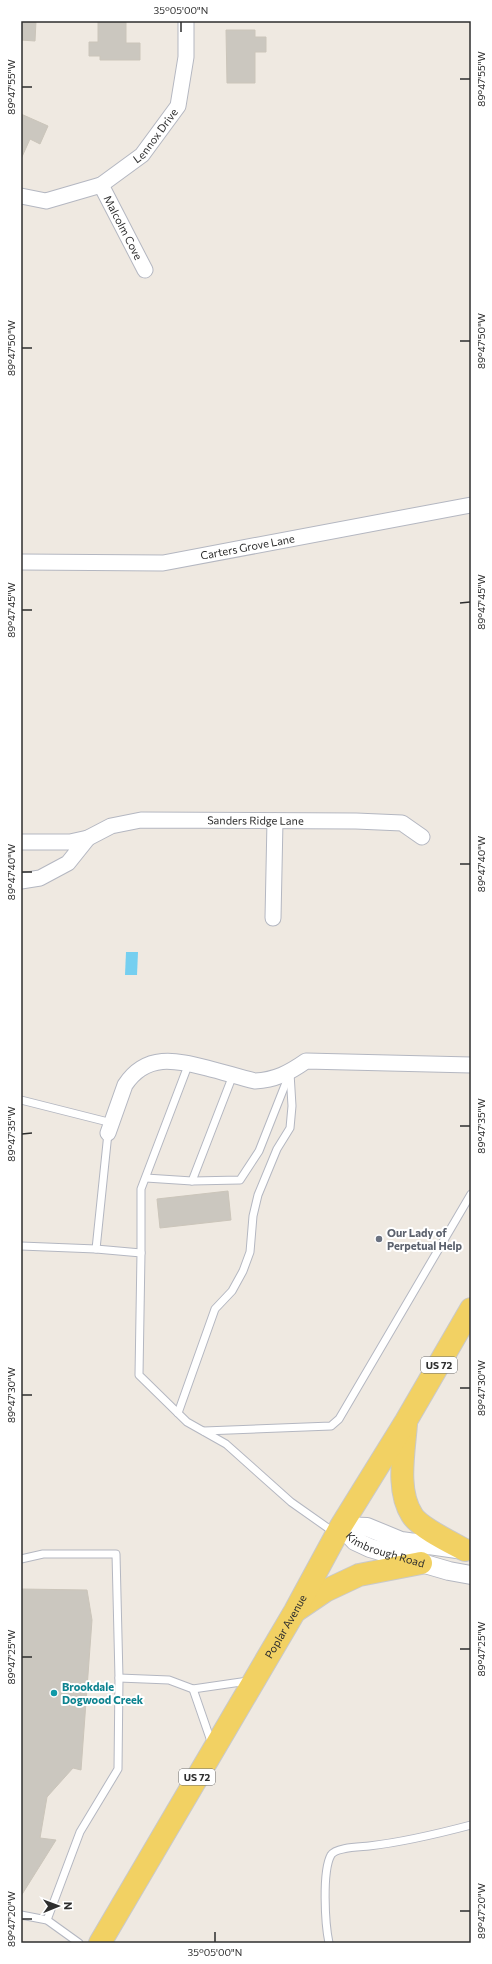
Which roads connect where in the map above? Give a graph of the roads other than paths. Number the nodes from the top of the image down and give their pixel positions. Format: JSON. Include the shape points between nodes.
{"nodes":[{"id":1,"x":186,"y":21,"type":"edge"},
{"id":2,"x":101,"y":185,"type":"junction"},
{"id":3,"x":21,"y":196,"type":"edge"},
{"id":4,"x":145,"y":270,"type":"dead end"},
{"id":5,"x":471,"y":505,"type":"edge"},
{"id":6,"x":21,"y":562,"type":"edge"},
{"id":7,"x":275,"y":821,"type":"junction"},
{"id":8,"x":88,"y":838,"type":"junction"},
{"id":9,"x":422,"y":838,"type":"dead end"},
{"id":10,"x":21,"y":842,"type":"edge"},
{"id":11,"x":21,"y":882,"type":"edge"},
{"id":12,"x":273,"y":918,"type":"dead end"},
{"id":13,"x":188,"y":1063,"type":"junction"},
{"id":14,"x":471,"y":1065,"type":"edge"},
{"id":15,"x":290,"y":1073,"type":"junction"},
{"id":16,"x":233,"y":1075,"type":"junction"},
{"id":17,"x":21,"y":1100,"type":"edge"},
{"id":18,"x":110,"y":1128,"type":"junction"},
{"id":19,"x":146,"y":1178,"type":"junction"},
{"id":20,"x":192,"y":1181,"type":"junction"},
{"id":21,"x":471,"y":1194,"type":"edge"},
{"id":22,"x":21,"y":1246,"type":"edge"},
{"id":23,"x":96,"y":1249,"type":"junction"},
{"id":24,"x":141,"y":1253,"type":"junction"},
{"id":25,"x":471,"y":1309,"type":"edge"},
{"id":26,"x":178,"y":1413,"type":"junction"},
{"id":27,"x":406,"y":1421,"type":"junction"},
{"id":28,"x":204,"y":1432,"type":"junction"},
{"id":29,"x":339,"y":1530,"type":"junction"},
{"id":30,"x":468,"y":1551,"type":"edge"},
{"id":31,"x":21,"y":1559,"type":"edge"},
{"id":32,"x":421,"y":1563,"type":"junction"},
{"id":33,"x":471,"y":1575,"type":"edge"},
{"id":34,"x":295,"y":1611,"type":"junction"},
{"id":35,"x":119,"y":1678,"type":"junction"},
{"id":36,"x":254,"y":1680,"type":"junction"},
{"id":37,"x":193,"y":1689,"type":"junction"},
{"id":38,"x":214,"y":1749,"type":"junction"},
{"id":39,"x":471,"y":1825,"type":"edge"},
{"id":40,"x":21,"y":1914,"type":"edge"},
{"id":41,"x":47,"y":1920,"type":"junction"},
{"id":42,"x":79,"y":1943,"type":"edge"},
{"id":43,"x":100,"y":1943,"type":"edge"},
{"id":44,"x":329,"y":1943,"type":"edge"}],
"edges":[{"from":1,"to":2,"type":"street","name":"Lennox Drive","via":[[186,57],[178,106],[142,155]]},
{"from":2,"to":3,"type":"street","name":"Lennox Drive","via":[[46,201]]},
{"from":2,"to":4,"type":"street","name":"Malcolm Cove"},
{"from":5,"to":6,"type":"street","name":"Carters Grove Lane","via":[[163,563]]},
{"from":7,"to":8,"type":"street","name":"Sanders Ridge Lane","via":[[141,820],[111,826]]},
{"from":7,"to":9,"type":"street","name":"Sanders Ridge Lane","via":[[356,820],[402,823]]},
{"from":7,"to":12,"type":"street"},
{"from":8,"to":10,"type":"street","name":"Sanders Ridge Lane","via":[[70,842]]},
{"from":8,"to":11,"type":"street","name":"Sanders Ridge Lane","via":[[68,863],[40,878]]},
{"from":13,"to":16,"type":"street"},
{"from":13,"to":18,"type":"street","via":[[165,1060],[138,1070],[125,1085]]},
{"from":13,"to":19,"type":"lane"},
{"from":14,"to":15,"type":"street","via":[[306,1061]]},
{"from":15,"to":16,"type":"street","via":[[265,1081]]},
{"from":15,"to":20,"type":"lane","via":[[259,1151],[240,1180]]},
{"from":15,"to":26,"type":"lane","via":[[290,1128],[277,1149],[258,1195],[253,1216],[250,1252],[244,1271],[232,1291],[215,1309]]},
{"from":16,"to":20,"type":"lane"},
{"from":17,"to":18,"type":"lane"},
{"from":18,"to":23,"type":"lane"},
{"from":19,"to":20,"type":"lane"},
{"from":19,"to":24,"type":"lane","via":[[141,1189]]},
{"from":21,"to":28,"type":"lane","via":[[339,1419],[331,1426]]},
{"from":22,"to":23,"type":"lane"},
{"from":23,"to":24,"type":"lane"},
{"from":24,"to":26,"type":"lane","via":[[139,1375]]},
{"from":25,"to":27,"type":"main road","name":"Poplar Avenue","number":"US 72"},
{"from":26,"to":28,"type":"lane"},
{"from":27,"to":29,"type":"main road","name":"Poplar Avenue","number":"US 72"},
{"from":27,"to":30,"type":"main road","via":[[404,1493],[412,1516],[436,1534]]},
{"from":28,"to":29,"type":"lane","via":[[226,1444],[291,1502]]},
{"from":29,"to":30,"type":"street","name":"Kimbrough Road","via":[[367,1527],[401,1540]]},
{"from":29,"to":32,"type":"street","name":"Kimbrough Road","via":[[355,1541]]},
{"from":29,"to":34,"type":"main road","name":"Poplar Avenue","number":"US 72"},
{"from":31,"to":35,"type":"lane","via":[[43,1554],[116,1554]]},
{"from":32,"to":33,"type":"street","name":"Kimbrough Road"},
{"from":32,"to":34,"type":"main road","via":[[359,1575],[325,1591]]},
{"from":34,"to":36,"type":"main road","name":"Poplar Avenue","number":"US 72"},
{"from":35,"to":37,"type":"lane","via":[[169,1680]]},
{"from":35,"to":41,"type":"lane","via":[[118,1769],[80,1832]]},
{"from":36,"to":37,"type":"lane"},
{"from":36,"to":38,"type":"main road","name":"Poplar Avenue","number":"US 72"},
{"from":37,"to":38,"type":"lane"},
{"from":38,"to":43,"type":"main road","name":"Poplar Avenue","number":"US 72"},
{"from":39,"to":44,"type":"lane","via":[[394,1843],[347,1848],[331,1854],[326,1873],[326,1924]]},
{"from":40,"to":41,"type":"lane"},
{"from":41,"to":42,"type":"lane"}]}
